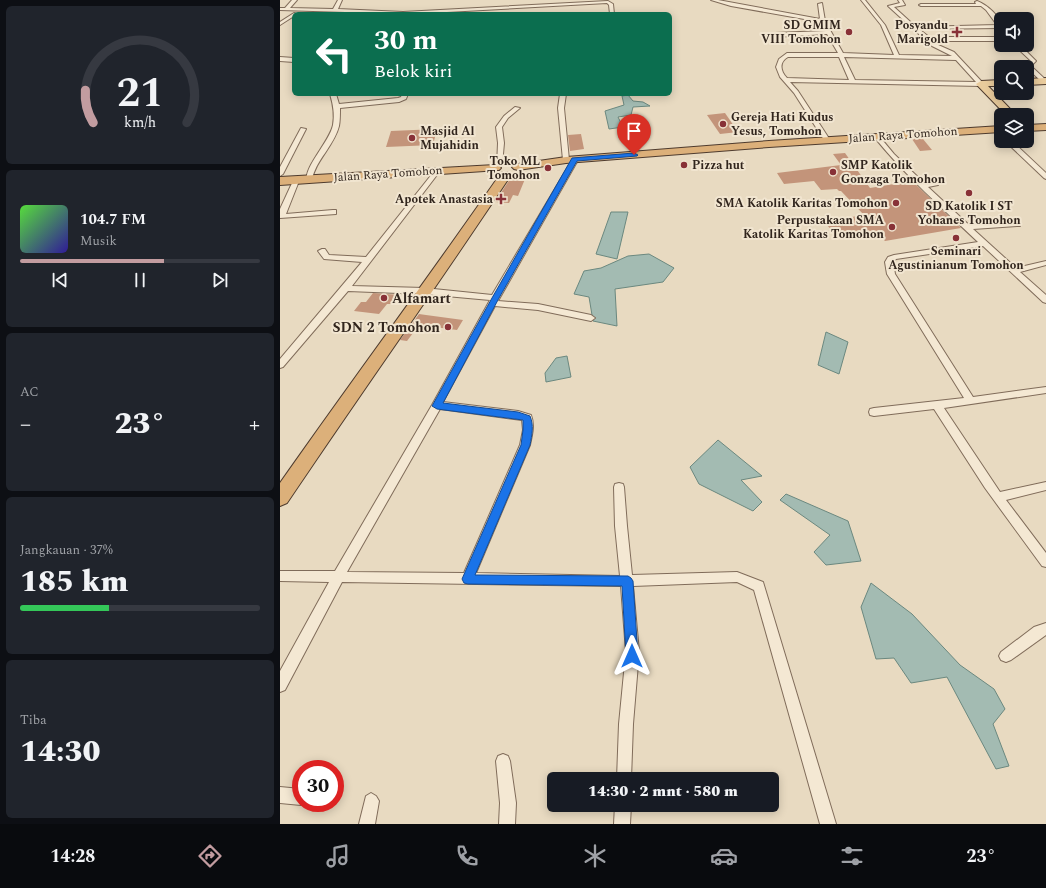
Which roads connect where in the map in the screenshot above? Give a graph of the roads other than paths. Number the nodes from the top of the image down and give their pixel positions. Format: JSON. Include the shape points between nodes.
{"nodes":[{"id":1,"x":294,"y":0,"type":"edge"},
{"id":2,"x":340,"y":0,"type":"edge"},
{"id":3,"x":713,"y":0,"type":"edge"},
{"id":4,"x":863,"y":0,"type":"edge"},
{"id":5,"x":900,"y":0,"type":"edge"},
{"id":6,"x":974,"y":0,"type":"edge"},
{"id":7,"x":568,"y":3,"type":"edge"},
{"id":8,"x":820,"y":4,"type":"dead end"},
{"id":9,"x":922,"y":5,"type":"dead end"},
{"id":10,"x":982,"y":5,"type":"junction"},
{"id":11,"x":283,"y":9,"type":"edge"},
{"id":12,"x":300,"y":10,"type":"junction"},
{"id":13,"x":335,"y":11,"type":"junction"},
{"id":14,"x":297,"y":12,"type":"edge"},
{"id":15,"x":612,"y":12,"type":"edge"},
{"id":16,"x":292,"y":15,"type":"edge"},
{"id":17,"x":994,"y":17,"type":"edge"},
{"id":18,"x":823,"y":21,"type":"junction"},
{"id":19,"x":280,"y":24,"type":"edge"},
{"id":20,"x":994,"y":27,"type":"edge"},
{"id":21,"x":915,"y":28,"type":"junction"},
{"id":22,"x":830,"y":32,"type":"junction"},
{"id":23,"x":775,"y":35,"type":"dead end"},
{"id":24,"x":994,"y":39,"type":"edge"},
{"id":25,"x":927,"y":40,"type":"junction"},
{"id":26,"x":1026,"y":52,"type":"edge"},
{"id":27,"x":841,"y":55,"type":"junction"},
{"id":28,"x":897,"y":56,"type":"junction"},
{"id":29,"x":957,"y":58,"type":"junction"},
{"id":30,"x":280,"y":59,"type":"edge"},
{"id":31,"x":292,"y":60,"type":"edge"},
{"id":32,"x":785,"y":80,"type":"junction"},
{"id":33,"x":1045,"y":81,"type":"edge"},
{"id":34,"x":853,"y":82,"type":"junction"},
{"id":35,"x":1034,"y":82,"type":"edge"},
{"id":36,"x":994,"y":83,"type":"edge"},
{"id":37,"x":981,"y":84,"type":"junction"},
{"id":38,"x":334,"y":96,"type":"edge"},
{"id":39,"x":404,"y":96,"type":"edge"},
{"id":40,"x":563,"y":96,"type":"edge"},
{"id":41,"x":337,"y":106,"type":"junction"},
{"id":42,"x":517,"y":108,"type":"dead end"},
{"id":43,"x":1004,"y":108,"type":"edge"},
{"id":44,"x":1046,"y":127,"type":"edge"},
{"id":45,"x":1034,"y":128,"type":"edge"},
{"id":46,"x":303,"y":129,"type":"dead end"},
{"id":47,"x":994,"y":131,"type":"edge"},
{"id":48,"x":877,"y":137,"type":"junction"},
{"id":49,"x":827,"y":140,"type":"junction"},
{"id":50,"x":1015,"y":148,"type":"edge"},
{"id":51,"x":570,"y":160,"type":"junction"},
{"id":52,"x":438,"y":170,"type":"junction"},
{"id":53,"x":500,"y":173,"type":"junction"},
{"id":54,"x":280,"y":174,"type":"edge"},
{"id":55,"x":1046,"y":177,"type":"edge"},
{"id":56,"x":309,"y":180,"type":"junction"},
{"id":57,"x":296,"y":181,"type":"junction"},
{"id":58,"x":280,"y":182,"type":"edge"},
{"id":59,"x":936,"y":184,"type":"dead end"},
{"id":60,"x":922,"y":185,"type":"junction"},
{"id":61,"x":333,"y":212,"type":"dead end"},
{"id":62,"x":1017,"y":224,"type":"dead end"},
{"id":63,"x":968,"y":227,"type":"junction"},
{"id":64,"x":985,"y":242,"type":"junction"},
{"id":65,"x":322,"y":252,"type":"dead end"},
{"id":66,"x":368,"y":260,"type":"junction"},
{"id":67,"x":1046,"y":263,"type":"edge"},
{"id":68,"x":1014,"y":271,"type":"junction"},
{"id":69,"x":346,"y":288,"type":"junction"},
{"id":70,"x":424,"y":292,"type":"junction"},
{"id":71,"x":494,"y":300,"type":"junction"},
{"id":72,"x":1046,"y":300,"type":"edge"},
{"id":73,"x":591,"y":318,"type":"dead end"},
{"id":74,"x":280,"y":365,"type":"edge"},
{"id":75,"x":1046,"y":390,"type":"edge"},
{"id":76,"x":971,"y":401,"type":"junction"},
{"id":77,"x":937,"y":405,"type":"junction"},
{"id":78,"x":437,"y":406,"type":"junction"},
{"id":79,"x":874,"y":412,"type":"dead end"},
{"id":80,"x":1046,"y":486,"type":"edge"},
{"id":81,"x":619,"y":487,"type":"dead end"},
{"id":82,"x":998,"y":497,"type":"junction"},
{"id":83,"x":280,"y":498,"type":"edge"},
{"id":84,"x":1040,"y":546,"type":"edge"},
{"id":85,"x":1046,"y":562,"type":"edge"},
{"id":86,"x":280,"y":576,"type":"edge"},
{"id":87,"x":338,"y":577,"type":"junction"},
{"id":88,"x":468,"y":579,"type":"junction"},
{"id":89,"x":628,"y":581,"type":"junction"},
{"id":90,"x":1046,"y":629,"type":"edge"},
{"id":91,"x":1006,"y":656,"type":"dead end"},
{"id":92,"x":280,"y":685,"type":"edge"},
{"id":93,"x":503,"y":761,"type":"dead end"},
{"id":94,"x":624,"y":772,"type":"edge"},
{"id":95,"x":280,"y":795,"type":"edge"},
{"id":96,"x":292,"y":796,"type":"edge"},
{"id":97,"x":371,"y":801,"type":"dead end"},
{"id":98,"x":623,"y":812,"type":"edge"},
{"id":99,"x":368,"y":824,"type":"edge"},
{"id":100,"x":507,"y":824,"type":"edge"},
{"id":101,"x":622,"y":824,"type":"edge"},
{"id":102,"x":828,"y":824,"type":"edge"}],
"edges":[{"from":1,"to":11,"type":"street"},
{"from":2,"to":13,"type":"street"},
{"from":3,"to":18,"type":"street","via":[[731,6]]},
{"from":4,"to":28,"type":"street","via":[[884,25]]},
{"from":5,"to":21,"type":"street","via":[[903,4],[890,6]]},
{"from":6,"to":10,"type":"street"},
{"from":7,"to":13,"type":"street","via":[[411,12]]},
{"from":7,"to":15,"type":"street","via":[[611,2]]},
{"from":8,"to":18,"type":"street"},
{"from":9,"to":10,"type":"street"},
{"from":10,"to":17,"type":"street","via":[[988,8]]},
{"from":11,"to":12,"type":"street"},
{"from":12,"to":13,"type":"street"},
{"from":12,"to":14,"type":"street"},
{"from":16,"to":19,"type":"street"},
{"from":18,"to":22,"type":"street"},
{"from":20,"to":21,"type":"street"},
{"from":21,"to":25,"type":"street"},
{"from":22,"to":23,"type":"street"},
{"from":22,"to":27,"type":"street"},
{"from":24,"to":25,"type":"street"},
{"from":25,"to":29,"type":"street"},
{"from":26,"to":33,"type":"street","via":[[1033,62],[1028,66]]},
{"from":27,"to":28,"type":"street"},
{"from":27,"to":32,"type":"street","via":[[787,55],[780,61],[778,68]]},
{"from":27,"to":34,"type":"street"},
{"from":28,"to":29,"type":"street"},
{"from":29,"to":37,"type":"street"},
{"from":30,"to":31,"type":"street"},
{"from":32,"to":34,"type":"street"},
{"from":32,"to":49,"type":"street","via":[[799,96]]},
{"from":33,"to":35,"type":"main road"},
{"from":34,"to":37,"type":"street"},
{"from":36,"to":37,"type":"main road"},
{"from":37,"to":43,"type":"main road"},
{"from":38,"to":41,"type":"street"},
{"from":39,"to":41,"type":"street","via":[[398,100]]},
{"from":40,"to":51,"type":"street","via":[[562,108]]},
{"from":41,"to":56,"type":"street","via":[[336,126],[310,173]]},
{"from":42,"to":53,"type":"street","via":[[499,127]]},
{"from":44,"to":45,"type":"highway"},
{"from":46,"to":54,"type":"street"},
{"from":47,"to":48,"type":"highway","name":"Jalan Raya Tomohon"},
{"from":48,"to":49,"type":"highway","name":"Jalan Raya Tomohon"},
{"from":48,"to":60,"type":"street"},
{"from":49,"to":51,"type":"highway","name":"Jalan Raya Tomohon"},
{"from":50,"to":55,"type":"street"},
{"from":51,"to":53,"type":"highway","name":"Jalan Raya Tomohon","via":[[518,167],[514,173]]},
{"from":51,"to":71,"type":"street"},
{"from":52,"to":53,"type":"highway","name":"Jalan Raya Tomohon"},
{"from":52,"to":56,"type":"highway","name":"Jalan Raya Tomohon"},
{"from":52,"to":66,"type":"street"},
{"from":53,"to":70,"type":"highway"},
{"from":56,"to":57,"type":"highway","name":"Jalan Raya Tomohon"},
{"from":57,"to":58,"type":"highway","name":"Jalan Raya Tomohon"},
{"from":57,"to":61,"type":"street","via":[[283,216]]},
{"from":59,"to":60,"type":"street"},
{"from":60,"to":63,"type":"street"},
{"from":62,"to":63,"type":"street"},
{"from":63,"to":64,"type":"street"},
{"from":64,"to":68,"type":"street"},
{"from":64,"to":76,"type":"street","via":[[894,257],[889,262],[891,274]]},
{"from":65,"to":66,"type":"street","via":[[327,256]]},
{"from":66,"to":69,"type":"street"},
{"from":67,"to":68,"type":"street"},
{"from":68,"to":72,"type":"street"},
{"from":69,"to":70,"type":"street"},
{"from":69,"to":74,"type":"street"},
{"from":70,"to":71,"type":"street"},
{"from":70,"to":83,"type":"highway"},
{"from":71,"to":73,"type":"street"},
{"from":71,"to":78,"type":"street"},
{"from":75,"to":76,"type":"street"},
{"from":76,"to":77,"type":"street"},
{"from":77,"to":79,"type":"street"},
{"from":77,"to":82,"type":"street","via":[[955,436]]},
{"from":78,"to":87,"type":"street"},
{"from":78,"to":88,"type":"street","via":[[527,418],[525,445]]},
{"from":80,"to":82,"type":"street"},
{"from":81,"to":89,"type":"street","via":[[620,534]]},
{"from":82,"to":84,"type":"street"},
{"from":84,"to":85,"type":"street"},
{"from":86,"to":87,"type":"street"},
{"from":87,"to":88,"type":"street"},
{"from":87,"to":92,"type":"street"},
{"from":88,"to":89,"type":"street"},
{"from":89,"to":94,"type":"street","via":[[632,642]]},
{"from":89,"to":102,"type":"street","via":[[737,577],[759,586]]},
{"from":90,"to":91,"type":"street"},
{"from":93,"to":100,"type":"street","via":[[508,803]]},
{"from":95,"to":96,"type":"street"},
{"from":97,"to":99,"type":"street"},
{"from":98,"to":101,"type":"street"}]}
